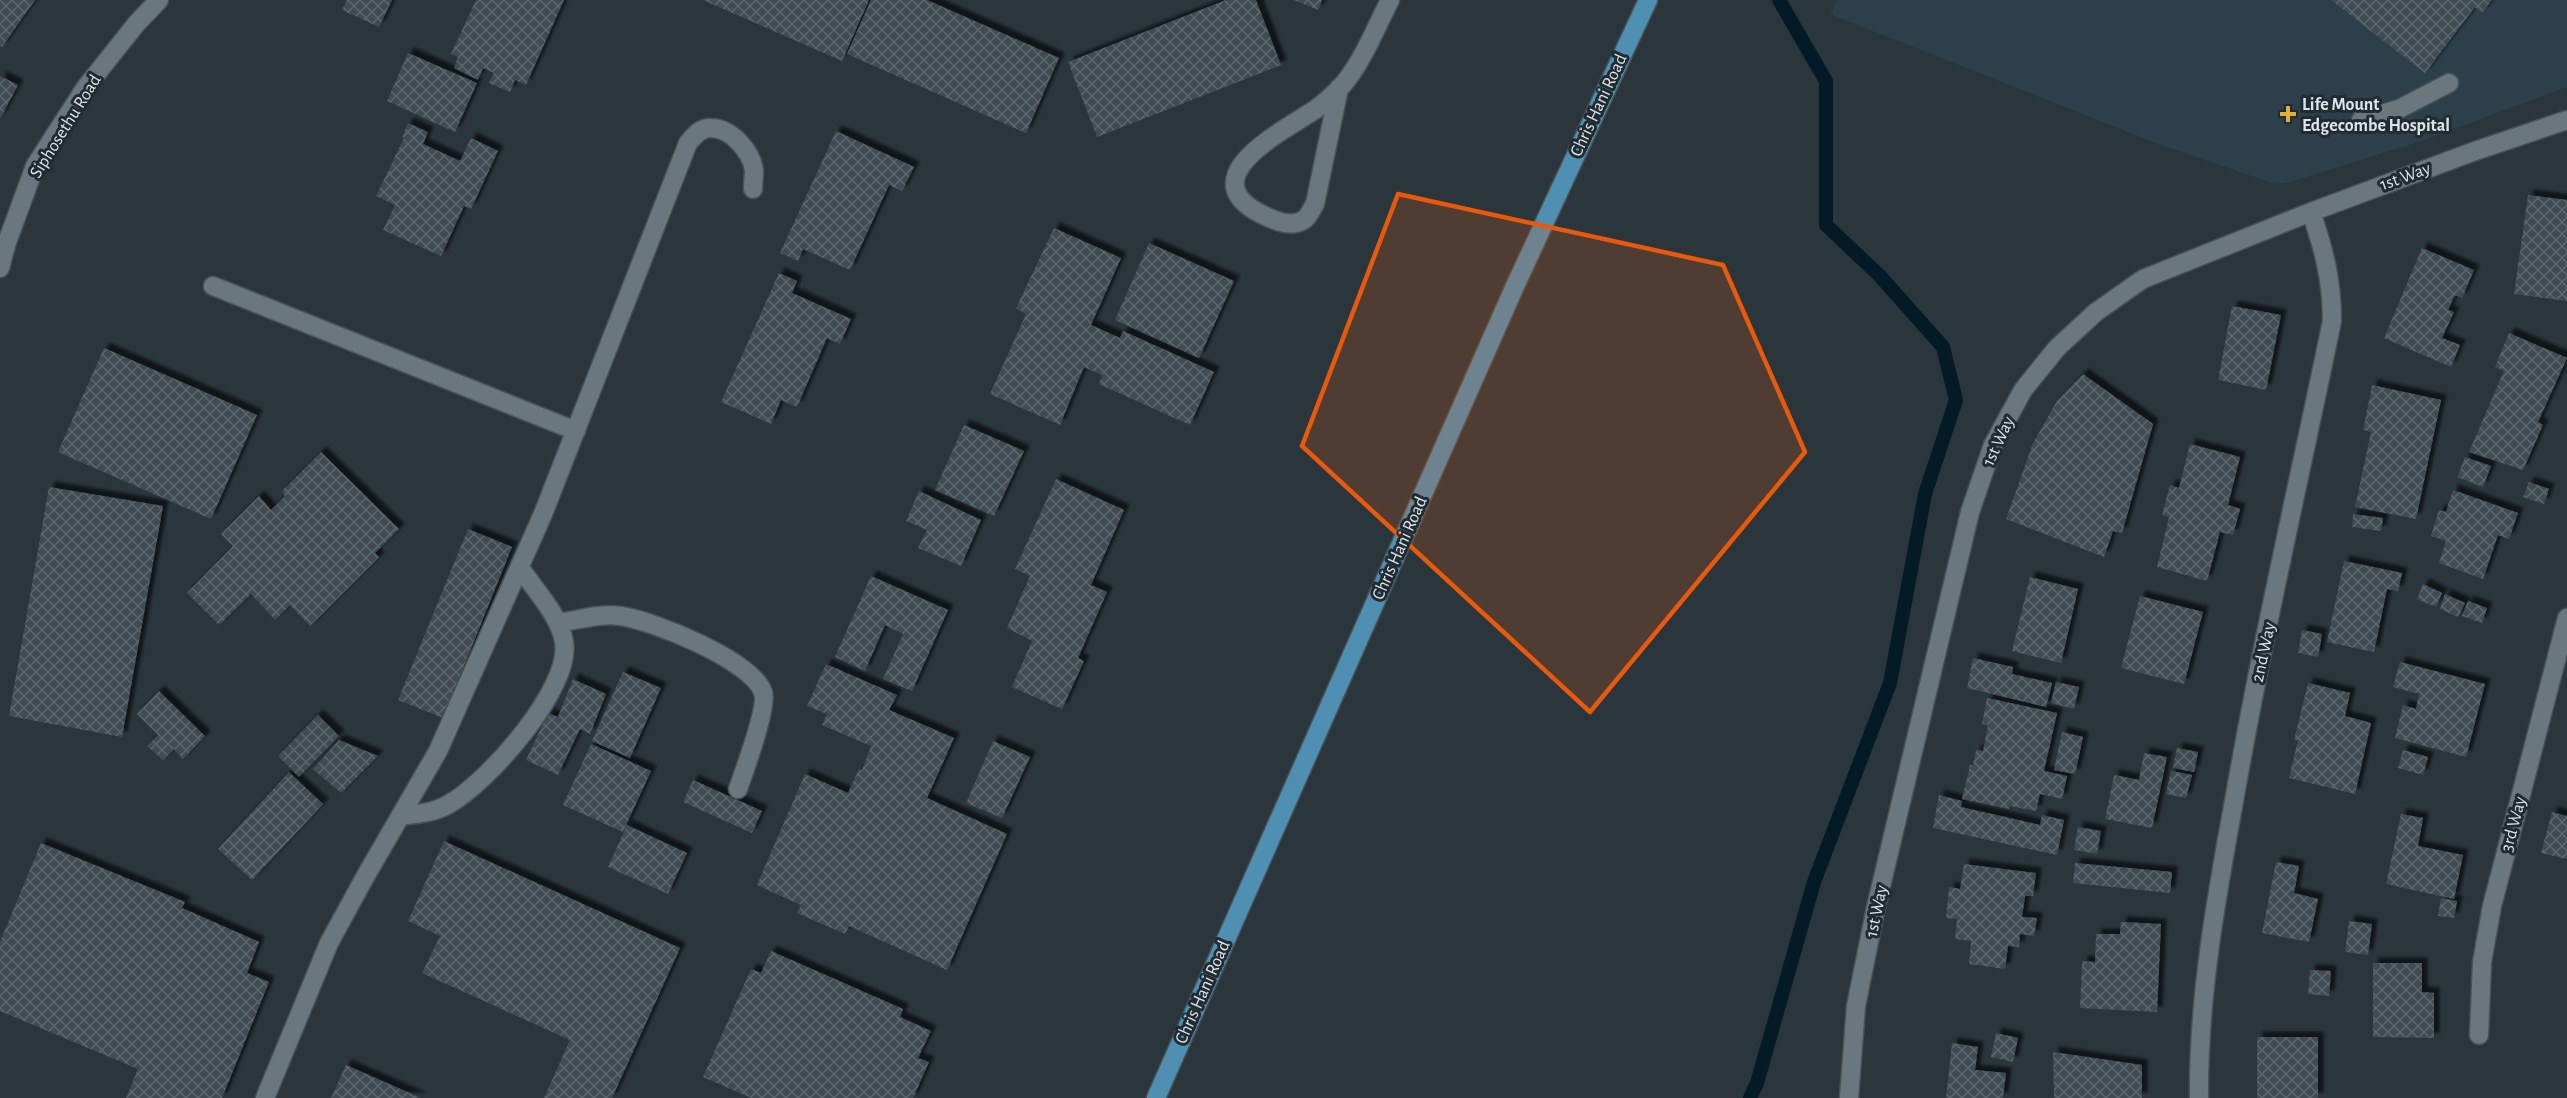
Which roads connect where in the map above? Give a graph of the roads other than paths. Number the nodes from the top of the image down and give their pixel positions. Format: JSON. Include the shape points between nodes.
{"nodes":[{"id":1,"x":159,"y":0,"type":"edge"},
{"id":2,"x":1390,"y":0,"type":"edge"},
{"id":3,"x":1648,"y":0,"type":"edge"},
{"id":4,"x":2449,"y":82,"type":"dead end"},
{"id":5,"x":1339,"y":88,"type":"junction"},
{"id":6,"x":2361,"y":120,"type":"dead end"},
{"id":7,"x":2567,"y":120,"type":"edge"},
{"id":8,"x":753,"y":189,"type":"dead end"},
{"id":9,"x":2311,"y":212,"type":"junction"},
{"id":10,"x":0,"y":268,"type":"edge"},
{"id":11,"x":213,"y":286,"type":"dead end"},
{"id":12,"x":576,"y":431,"type":"junction"},
{"id":13,"x":520,"y":568,"type":"junction"},
{"id":14,"x":2567,"y":618,"type":"edge"},
{"id":15,"x":558,"y":623,"type":"junction"},
{"id":16,"x":738,"y":789,"type":"dead end"},
{"id":17,"x":400,"y":816,"type":"junction"},
{"id":18,"x":2479,"y":1035,"type":"dead end"},
{"id":19,"x":265,"y":1098,"type":"edge"},
{"id":20,"x":1156,"y":1098,"type":"edge"},
{"id":21,"x":1849,"y":1098,"type":"edge"},
{"id":22,"x":2199,"y":1098,"type":"edge"}],
"edges":[{"from":1,"to":10,"type":"street","name":"Siphosethu Road","via":[[86,87],[35,166]]},
{"from":2,"to":5,"type":"street","via":[[1351,75]]},
{"from":3,"to":20,"type":"main road","name":"Chris Hani Road","via":[[1515,286]]},
{"from":4,"to":6,"type":"street","via":[[2399,109]]},
{"from":5,"to":5,"type":"street","via":[[1315,204],[1304,219],[1276,222],[1250,208],[1237,193],[1235,175],[1245,158]]},
{"from":7,"to":9,"type":"street","name":"1st Way"},
{"from":8,"to":12,"type":"street","via":[[754,169],[737,139],[710,127],[698,132],[688,143]]},
{"from":9,"to":21,"type":"street","name":"1st Way","via":[[2142,279],[2096,312],[2057,348],[2023,390],[1993,445],[1970,512],[1876,907],[1856,1006]]},
{"from":9,"to":22,"type":"street","name":"2nd Way","via":[[2332,290],[2332,321],[2248,723],[2222,870],[2207,973]]},
{"from":11,"to":12,"type":"street"},
{"from":12,"to":13,"type":"street"},
{"from":13,"to":15,"type":"street"},
{"from":13,"to":17,"type":"street","via":[[438,751]]},
{"from":14,"to":18,"type":"street","name":"3rd Way","via":[[2492,906],[2482,962]]},
{"from":15,"to":16,"type":"street","via":[[598,616],[636,620],[679,634],[736,663],[756,680],[764,694],[762,709]]},
{"from":15,"to":17,"type":"street","via":[[565,642],[563,664],[516,743],[489,773],[448,805],[427,813]]},
{"from":17,"to":19,"type":"street","via":[[329,943]]}]}
